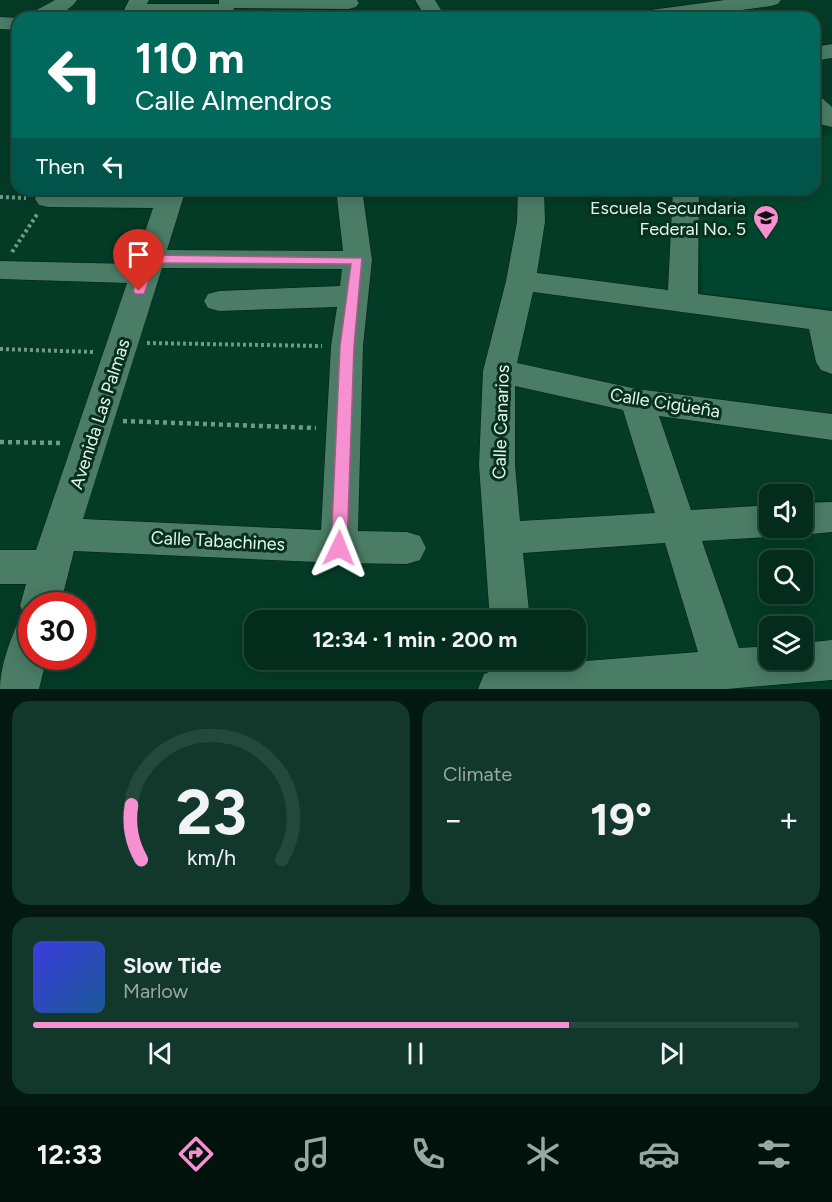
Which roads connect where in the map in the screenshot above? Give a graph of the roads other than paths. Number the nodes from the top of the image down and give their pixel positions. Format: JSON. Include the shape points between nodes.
{"nodes":[{"id":1,"x":67,"y":0,"type":"edge"},
{"id":2,"x":139,"y":0,"type":"edge"},
{"id":3,"x":771,"y":0,"type":"edge"},
{"id":4,"x":349,"y":3,"type":"dead end"},
{"id":5,"x":226,"y":8,"type":"edge"},
{"id":6,"x":713,"y":9,"type":"edge"},
{"id":7,"x":48,"y":12,"type":"edge"},
{"id":8,"x":687,"y":12,"type":"edge"},
{"id":9,"x":820,"y":109,"type":"edge"},
{"id":10,"x":832,"y":120,"type":"edge"},
{"id":11,"x":171,"y":195,"type":"edge"},
{"id":12,"x":350,"y":195,"type":"edge"},
{"id":13,"x":531,"y":195,"type":"edge"},
{"id":14,"x":686,"y":195,"type":"edge"},
{"id":15,"x":358,"y":260,"type":"junction"},
{"id":16,"x":3,"y":266,"type":"edge"},
{"id":17,"x":147,"y":267,"type":"junction"},
{"id":18,"x":521,"y":281,"type":"junction"},
{"id":19,"x":353,"y":296,"type":"junction"},
{"id":20,"x":219,"y":301,"type":"dead end"},
{"id":21,"x":682,"y":301,"type":"junction"},
{"id":22,"x":827,"y":322,"type":"edge"},
{"id":23,"x":832,"y":362,"type":"edge"},
{"id":24,"x":499,"y":371,"type":"junction"},
{"id":25,"x":638,"y":401,"type":"junction"},
{"id":26,"x":832,"y":427,"type":"edge"},
{"id":27,"x":832,"y":517,"type":"edge"},
{"id":28,"x":813,"y":518,"type":"edge"},
{"id":29,"x":759,"y":522,"type":"edge"},
{"id":30,"x":680,"y":526,"type":"junction"},
{"id":31,"x":503,"y":538,"type":"junction"},
{"id":32,"x":339,"y":548,"type":"junction"},
{"id":33,"x":407,"y":548,"type":"dead end"},
{"id":34,"x":55,"y":550,"type":"junction"},
{"id":35,"x":0,"y":567,"type":"edge"},
{"id":36,"x":44,"y":592,"type":"edge"},
{"id":37,"x":509,"y":610,"type":"edge"},
{"id":38,"x":832,"y":660,"type":"edge"},
{"id":39,"x":23,"y":670,"type":"edge"},
{"id":40,"x":725,"y":670,"type":"junction"},
{"id":41,"x":512,"y":681,"type":"edge"},
{"id":42,"x":18,"y":689,"type":"edge"}],
"edges":[{"from":1,"to":7,"type":"street"},
{"from":2,"to":5,"type":"street","via":[[134,10]]},
{"from":3,"to":6,"type":"street"},
{"from":4,"to":5,"type":"street"},
{"from":6,"to":8,"type":"street"},
{"from":9,"to":10,"type":"street"},
{"from":11,"to":17,"type":"street","name":"Avenida Las Palmas"},
{"from":12,"to":15,"type":"street"},
{"from":13,"to":18,"type":"street","name":"Calle Canarios","via":[[531,222]]},
{"from":14,"to":21,"type":"street"},
{"from":15,"to":17,"type":"street"},
{"from":15,"to":19,"type":"street"},
{"from":16,"to":17,"type":"street"},
{"from":17,"to":34,"type":"street","name":"Avenida Las Palmas"},
{"from":18,"to":21,"type":"street"},
{"from":18,"to":24,"type":"street","name":"Calle Canarios"},
{"from":19,"to":20,"type":"street"},
{"from":19,"to":32,"type":"street","via":[[347,346]]},
{"from":21,"to":22,"type":"street"},
{"from":22,"to":23,"type":"street"},
{"from":24,"to":25,"type":"street","name":"Calle Cigüeña"},
{"from":24,"to":31,"type":"street","name":"Calle Canarios","via":[[497,465]]},
{"from":25,"to":26,"type":"street","name":"Calle Cigüeña"},
{"from":25,"to":30,"type":"street"},
{"from":27,"to":28,"type":"street"},
{"from":29,"to":30,"type":"street"},
{"from":30,"to":31,"type":"street"},
{"from":30,"to":40,"type":"street"},
{"from":31,"to":37,"type":"street","name":"Calle Canarios"},
{"from":32,"to":33,"type":"street","name":"Calle Tabachines"},
{"from":32,"to":34,"type":"street","name":"Calle Tabachines"},
{"from":34,"to":35,"type":"street","name":"Calle Tabachines"},
{"from":34,"to":36,"type":"street","name":"Avenida Las Palmas"},
{"from":38,"to":40,"type":"street"},
{"from":39,"to":42,"type":"street"},
{"from":40,"to":41,"type":"street"}]}
